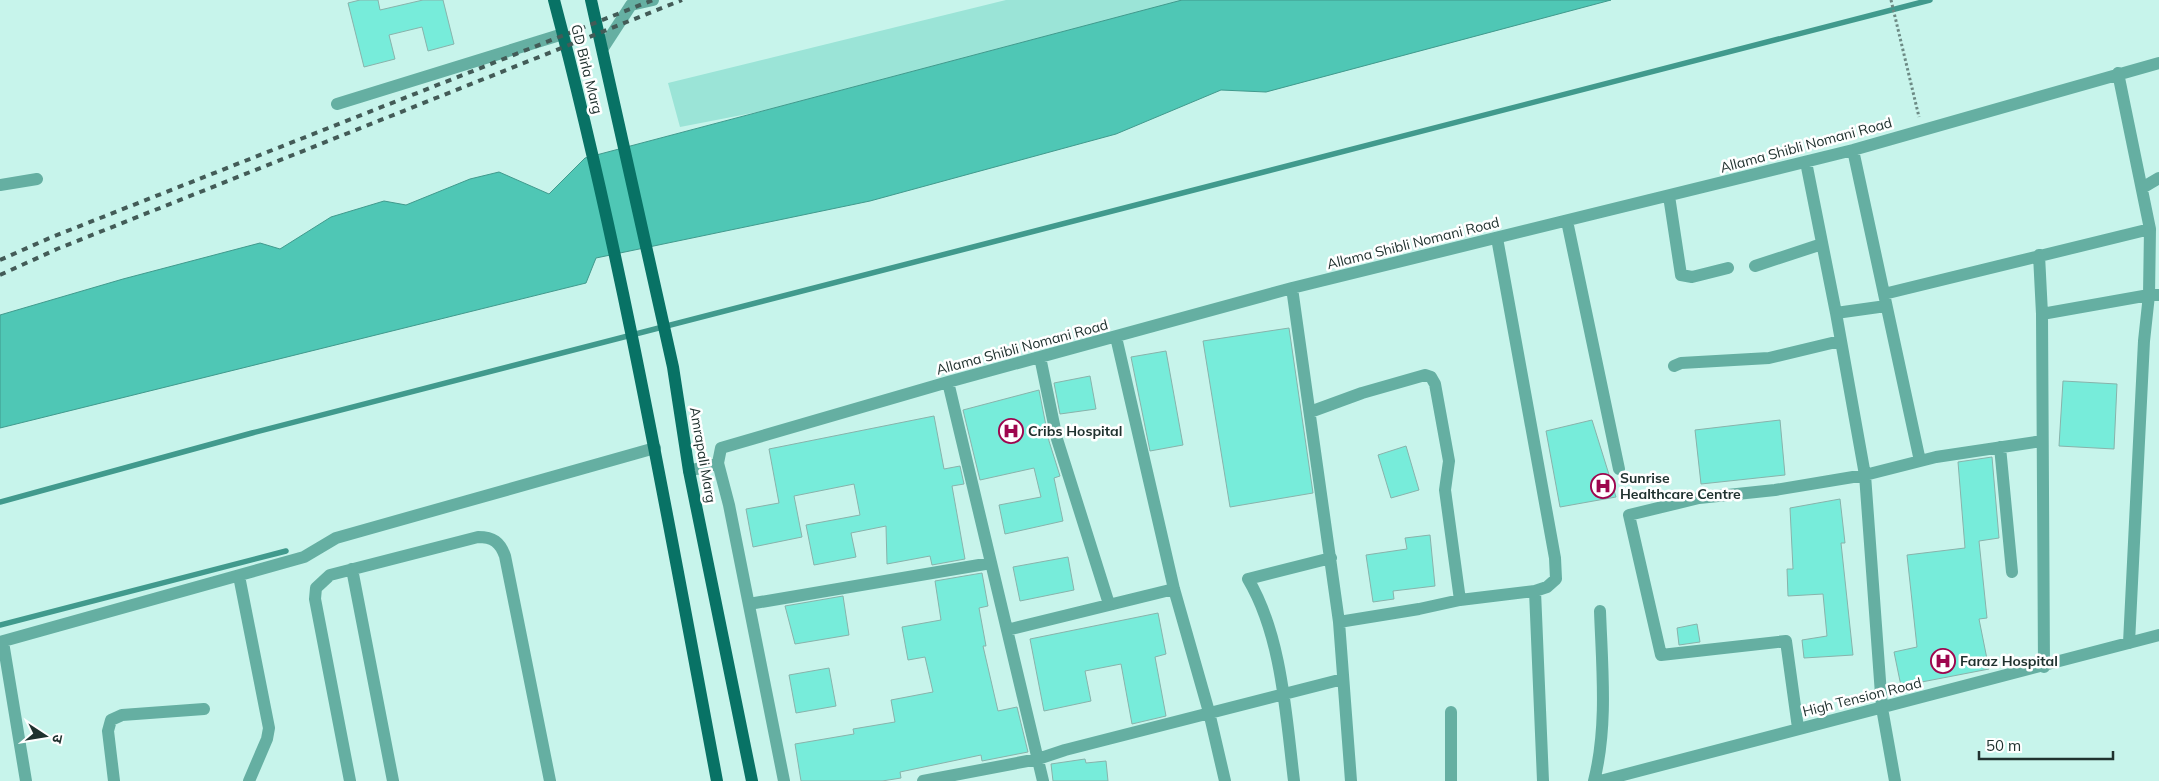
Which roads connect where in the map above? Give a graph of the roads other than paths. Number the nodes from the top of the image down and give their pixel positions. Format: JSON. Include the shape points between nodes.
{"nodes":[{"id":1,"x":554,"y":0,"type":"edge"},
{"id":2,"x":591,"y":0,"type":"edge"},
{"id":3,"x":653,"y":0,"type":"edge"},
{"id":4,"x":630,"y":3,"type":"edge"},
{"id":5,"x":563,"y":34,"type":"junction"},
{"id":6,"x":603,"y":48,"type":"junction"},
{"id":7,"x":2159,"y":63,"type":"edge"},
{"id":8,"x":2118,"y":73,"type":"junction"},
{"id":9,"x":337,"y":104,"type":"dead end"},
{"id":10,"x":621,"y":135,"type":"joint"},
{"id":11,"x":1853,"y":150,"type":"junction"},
{"id":12,"x":1806,"y":162,"type":"junction"},
{"id":13,"x":2159,"y":178,"type":"edge"},
{"id":14,"x":37,"y":179,"type":"dead end"},
{"id":15,"x":0,"y":185,"type":"edge"},
{"id":16,"x":2142,"y":188,"type":"junction"},
{"id":17,"x":1669,"y":196,"type":"junction"},
{"id":18,"x":1567,"y":221,"type":"junction"},
{"id":19,"x":2150,"y":228,"type":"junction"},
{"id":20,"x":1496,"y":238,"type":"junction"},
{"id":21,"x":1822,"y":244,"type":"junction"},
{"id":22,"x":2038,"y":255,"type":"junction"},
{"id":23,"x":1755,"y":266,"type":"dead end"},
{"id":24,"x":1728,"y":268,"type":"dead end"},
{"id":25,"x":1292,"y":288,"type":"junction"},
{"id":26,"x":2154,"y":295,"type":"edge"},
{"id":27,"x":1885,"y":300,"type":"junction"},
{"id":28,"x":1836,"y":313,"type":"junction"},
{"id":29,"x":2042,"y":314,"type":"junction"},
{"id":30,"x":1116,"y":336,"type":"junction"},
{"id":31,"x":1840,"y":341,"type":"junction"},
{"id":32,"x":1040,"y":357,"type":"junction"},
{"id":33,"x":1674,"y":366,"type":"dead end"},
{"id":34,"x":948,"y":382,"type":"junction"},
{"id":35,"x":1310,"y":412,"type":"junction"},
{"id":36,"x":2042,"y":441,"type":"junction"},
{"id":37,"x":2000,"y":447,"type":"junction"},
{"id":38,"x":655,"y":448,"type":"junction"},
{"id":39,"x":1920,"y":461,"type":"junction"},
{"id":40,"x":718,"y":463,"type":"junction"},
{"id":41,"x":1619,"y":469,"type":"dead end"},
{"id":42,"x":689,"y":471,"type":"junction"},
{"id":43,"x":1865,"y":474,"type":"junction"},
{"id":44,"x":1331,"y":558,"type":"junction"},
{"id":45,"x":991,"y":563,"type":"junction"},
{"id":46,"x":352,"y":569,"type":"junction"},
{"id":47,"x":2012,"y":572,"type":"dead end"},
{"id":48,"x":240,"y":576,"type":"junction"},
{"id":49,"x":1174,"y":589,"type":"junction"},
{"id":50,"x":1535,"y":591,"type":"junction"},
{"id":51,"x":1460,"y":600,"type":"junction"},
{"id":52,"x":749,"y":604,"type":"junction"},
{"id":53,"x":1109,"y":604,"type":"junction"},
{"id":54,"x":1600,"y":611,"type":"dead end"},
{"id":55,"x":1339,"y":622,"type":"junction"},
{"id":56,"x":1007,"y":630,"type":"junction"},
{"id":57,"x":2159,"y":635,"type":"edge"},
{"id":58,"x":1,"y":642,"type":"edge"},
{"id":59,"x":2129,"y":643,"type":"junction"},
{"id":60,"x":2044,"y":667,"type":"junction"},
{"id":61,"x":1343,"y":679,"type":"junction"},
{"id":62,"x":1283,"y":695,"type":"junction"},
{"id":63,"x":1882,"y":708,"type":"junction"},
{"id":64,"x":204,"y":709,"type":"dead end"},
{"id":65,"x":1209,"y":712,"type":"junction"},
{"id":66,"x":1450,"y":712,"type":"dead end"},
{"id":67,"x":1798,"y":728,"type":"junction"},
{"id":68,"x":1038,"y":759,"type":"junction"},
{"id":69,"x":26,"y":781,"type":"edge"},
{"id":70,"x":114,"y":781,"type":"edge"},
{"id":71,"x":248,"y":781,"type":"edge"},
{"id":72,"x":350,"y":781,"type":"edge"},
{"id":73,"x":393,"y":781,"type":"edge"},
{"id":74,"x":550,"y":781,"type":"edge"},
{"id":75,"x":717,"y":781,"type":"edge"},
{"id":76,"x":752,"y":781,"type":"edge"},
{"id":77,"x":784,"y":781,"type":"edge"},
{"id":78,"x":923,"y":781,"type":"edge"},
{"id":79,"x":1043,"y":781,"type":"edge"},
{"id":80,"x":1225,"y":781,"type":"edge"},
{"id":81,"x":1294,"y":781,"type":"edge"},
{"id":82,"x":1351,"y":781,"type":"edge"},
{"id":83,"x":1451,"y":781,"type":"edge"},
{"id":84,"x":1543,"y":781,"type":"edge"},
{"id":85,"x":1594,"y":781,"type":"edge"},
{"id":86,"x":1600,"y":781,"type":"edge"},
{"id":87,"x":1895,"y":781,"type":"edge"}],
"edges":[{"from":1,"to":5,"type":"main road","name":"GD Birla Marg"},
{"from":2,"to":6,"type":"main road","name":"GD Birla Marg"},
{"from":3,"to":4,"type":"street"},
{"from":4,"to":6,"type":"street"},
{"from":5,"to":9,"type":"street"},
{"from":5,"to":38,"type":"main road","name":"GD Birla Marg"},
{"from":6,"to":10,"type":"main road","name":"GD Birla Marg"},
{"from":7,"to":8,"type":"street","name":"Allama Shibli Nomani Road"},
{"from":8,"to":11,"type":"street","name":"Allama Shibli Nomani Road"},
{"from":8,"to":16,"type":"street"},
{"from":10,"to":42,"type":"main road","name":"Amrapali Marg","via":[[673,367]]},
{"from":11,"to":12,"type":"street","name":"Allama Shibli Nomani Road"},
{"from":11,"to":27,"type":"street"},
{"from":12,"to":17,"type":"street","name":"Allama Shibli Nomani Road"},
{"from":12,"to":21,"type":"street"},
{"from":13,"to":16,"type":"street"},
{"from":14,"to":15,"type":"street"},
{"from":16,"to":19,"type":"street"},
{"from":17,"to":18,"type":"street","name":"Allama Shibli Nomani Road"},
{"from":17,"to":24,"type":"street","via":[[1681,275],[1692,277]]},
{"from":18,"to":20,"type":"street","name":"Allama Shibli Nomani Road"},
{"from":18,"to":41,"type":"street"},
{"from":19,"to":22,"type":"street"},
{"from":19,"to":26,"type":"street"},
{"from":20,"to":25,"type":"street","name":"Allama Shibli Nomani Road"},
{"from":20,"to":50,"type":"street","via":[[1555,558],[1556,579]]},
{"from":21,"to":23,"type":"street"},
{"from":21,"to":28,"type":"street"},
{"from":22,"to":27,"type":"street"},
{"from":22,"to":29,"type":"street"},
{"from":25,"to":30,"type":"street","name":"Allama Shibli Nomani Road"},
{"from":25,"to":35,"type":"street"},
{"from":26,"to":29,"type":"street"},
{"from":26,"to":59,"type":"street","via":[[2144,341]]},
{"from":27,"to":28,"type":"street"},
{"from":27,"to":39,"type":"street"},
{"from":28,"to":31,"type":"street"},
{"from":29,"to":36,"type":"street"},
{"from":30,"to":32,"type":"street","name":"Allama Shibli Nomani Road"},
{"from":30,"to":49,"type":"street"},
{"from":31,"to":33,"type":"street","via":[[1769,358]]},
{"from":31,"to":43,"type":"street"},
{"from":32,"to":34,"type":"street","name":"Allama Shibli Nomani Road"},
{"from":32,"to":53,"type":"street","via":[[1057,439]]},
{"from":34,"to":40,"type":"street","name":"Allama Shibli Nomani Road","via":[[738,442],[721,448]]},
{"from":34,"to":45,"type":"street"},
{"from":35,"to":44,"type":"street"},
{"from":35,"to":51,"type":"street","via":[[1372,390],[1425,375],[1431,377],[1449,461],[1445,490]]},
{"from":36,"to":37,"type":"street"},
{"from":36,"to":60,"type":"street"},
{"from":37,"to":39,"type":"street"},
{"from":37,"to":47,"type":"street"},
{"from":38,"to":48,"type":"street","via":[[336,538],[304,557]]},
{"from":38,"to":75,"type":"main road"},
{"from":39,"to":43,"type":"street"},
{"from":40,"to":42,"type":"street"},
{"from":40,"to":52,"type":"street"},
{"from":42,"to":76,"type":"main road","name":"Amrapali Marg"},
{"from":43,"to":63,"type":"street"},
{"from":43,"to":67,"type":"street","via":[[1775,490],[1700,498],[1629,515],[1661,656],[1786,641]]},
{"from":44,"to":55,"type":"street"},
{"from":44,"to":62,"type":"street","via":[[1248,579],[1268,622]]},
{"from":45,"to":52,"type":"street"},
{"from":45,"to":56,"type":"street"},
{"from":46,"to":72,"type":"street","via":[[322,580],[316,588],[315,599]]},
{"from":46,"to":73,"type":"street"},
{"from":46,"to":74,"type":"street","via":[[478,537],[487,537],[501,545]]},
{"from":48,"to":58,"type":"street"},
{"from":48,"to":71,"type":"street","via":[[269,728]]},
{"from":49,"to":53,"type":"street"},
{"from":49,"to":65,"type":"street"},
{"from":50,"to":51,"type":"street"},
{"from":50,"to":84,"type":"street"},
{"from":51,"to":55,"type":"street"},
{"from":52,"to":77,"type":"street"},
{"from":53,"to":56,"type":"street"},
{"from":54,"to":85,"type":"street","via":[[1601,750]]},
{"from":55,"to":61,"type":"street"},
{"from":56,"to":68,"type":"street"},
{"from":57,"to":59,"type":"street","name":"High Tension Road"},
{"from":58,"to":69,"type":"street"},
{"from":59,"to":60,"type":"street","name":"High Tension Road"},
{"from":60,"to":63,"type":"street","name":"High Tension Road"},
{"from":61,"to":62,"type":"street"},
{"from":61,"to":82,"type":"street"},
{"from":62,"to":65,"type":"street"},
{"from":62,"to":81,"type":"street"},
{"from":63,"to":67,"type":"street","name":"High Tension Road"},
{"from":63,"to":87,"type":"street"},
{"from":64,"to":70,"type":"street","via":[[122,714],[111,720],[108,732]]},
{"from":65,"to":68,"type":"street"},
{"from":65,"to":80,"type":"street"},
{"from":66,"to":83,"type":"street"},
{"from":67,"to":86,"type":"street","name":"High Tension Road"},
{"from":68,"to":78,"type":"street"},
{"from":68,"to":79,"type":"street"}]}
